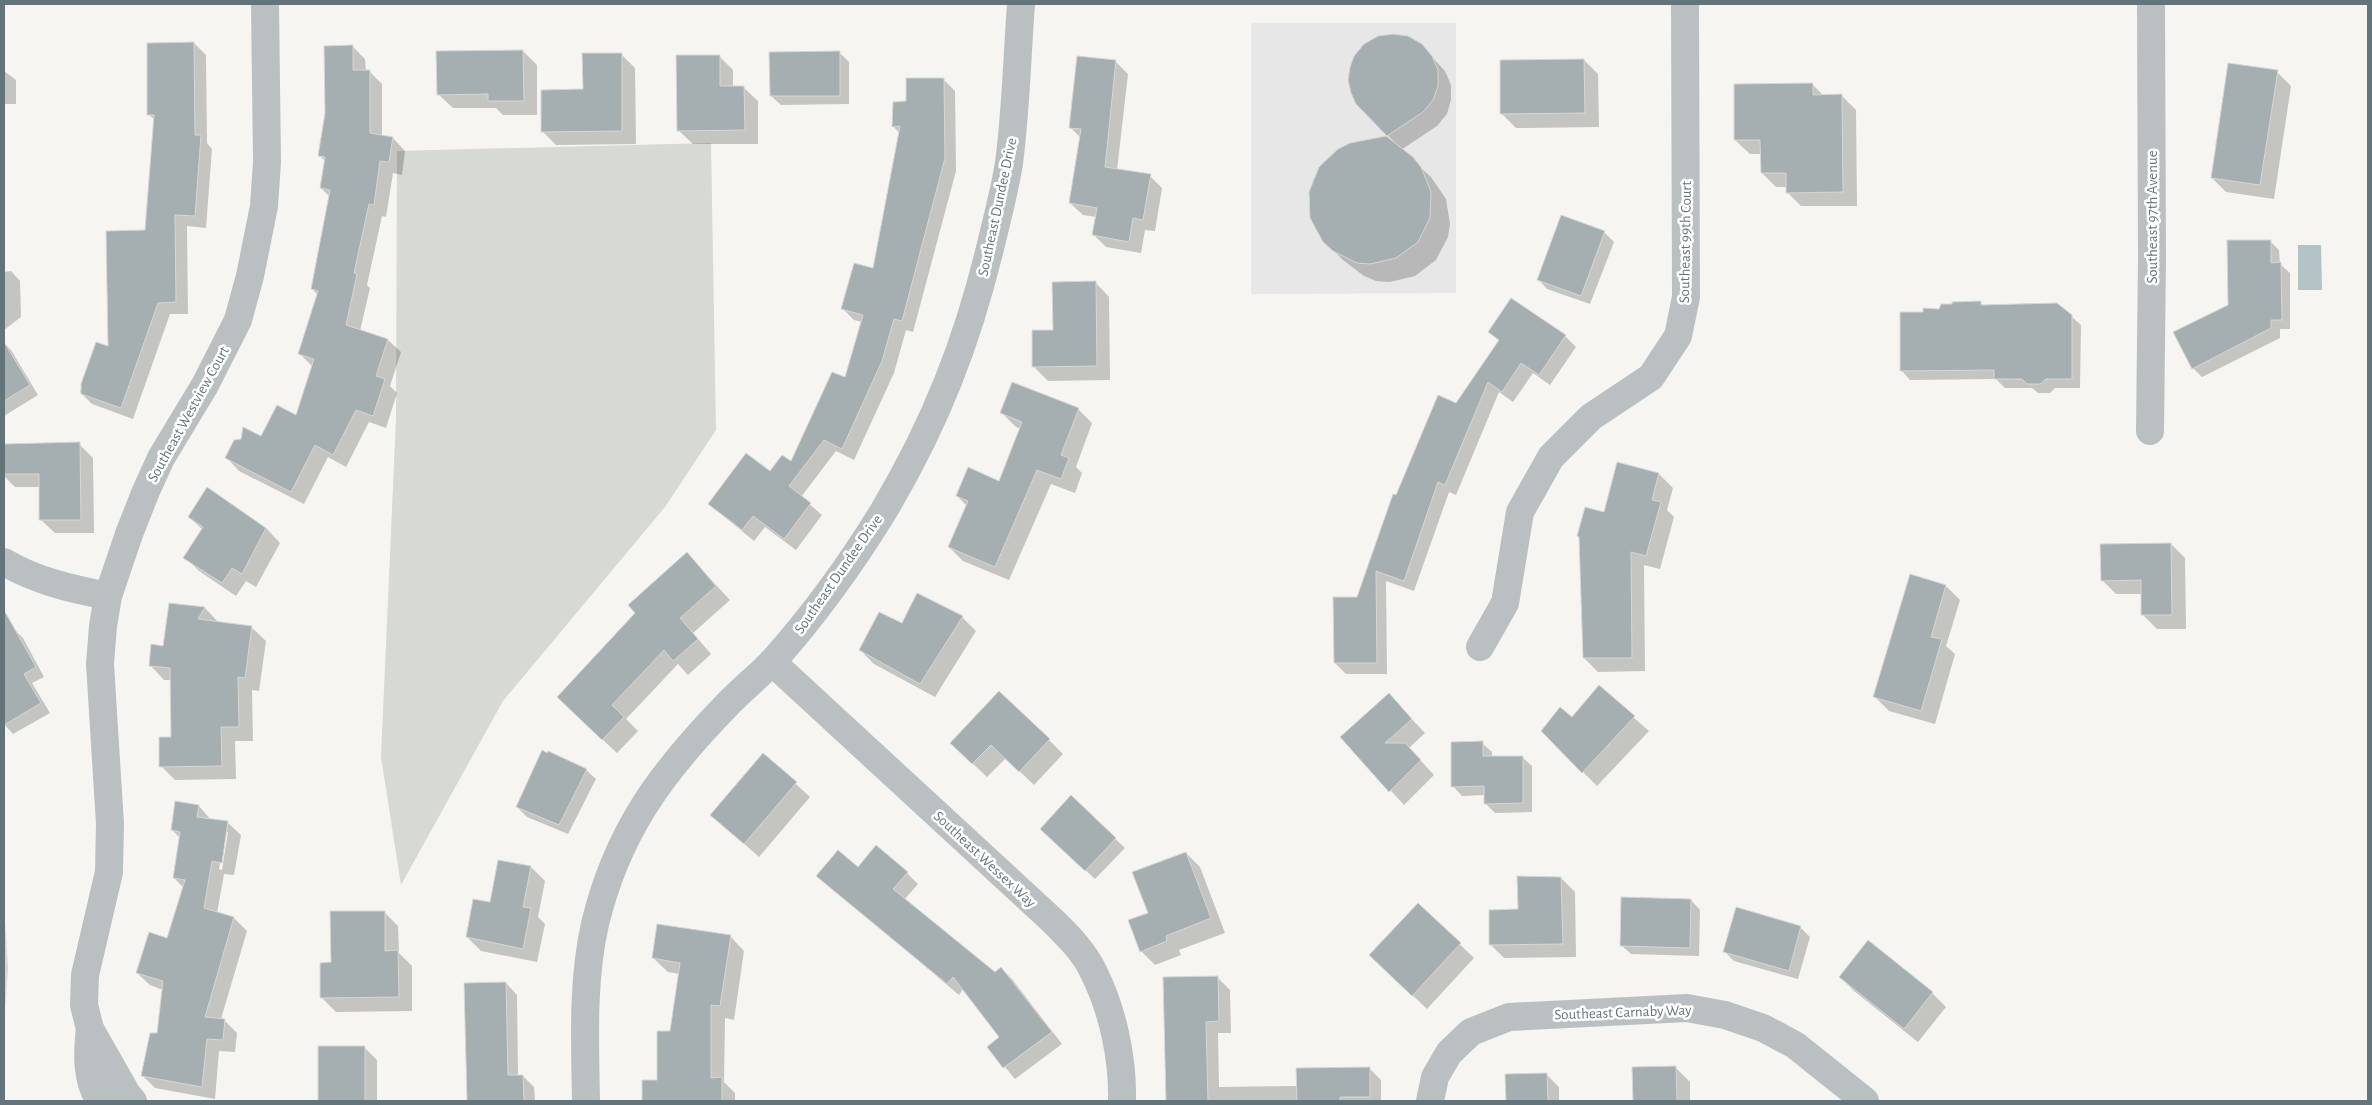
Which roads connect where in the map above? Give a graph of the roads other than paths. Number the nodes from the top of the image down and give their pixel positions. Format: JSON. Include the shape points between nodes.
{"nodes":[{"id":1,"x":265,"y":4,"type":"edge"},
{"id":2,"x":1021,"y":4,"type":"edge"},
{"id":3,"x":1685,"y":4,"type":"edge"},
{"id":4,"x":2151,"y":4,"type":"edge"},
{"id":5,"x":2150,"y":431,"type":"dead end"},
{"id":6,"x":4,"y":562,"type":"edge"},
{"id":7,"x":108,"y":596,"type":"junction"},
{"id":8,"x":1480,"y":647,"type":"dead end"},
{"id":9,"x":772,"y":662,"type":"junction"},
{"id":10,"x":90,"y":1029,"type":"junction"},
{"id":11,"x":100,"y":1101,"type":"edge"},
{"id":12,"x":134,"y":1101,"type":"edge"},
{"id":13,"x":586,"y":1101,"type":"edge"},
{"id":14,"x":1122,"y":1101,"type":"edge"},
{"id":15,"x":1430,"y":1101,"type":"edge"},
{"id":16,"x":1865,"y":1101,"type":"edge"}],
"edges":[{"from":1,"to":7,"type":"street","name":"Southeast Westview Court","via":[[267,162],[259,239],[250,276],[238,320],[146,491]]},
{"from":2,"to":9,"type":"street","name":"Southeast Dundee Drive","via":[[1014,122],[1008,165],[989,256],[952,373],[918,450],[882,514],[812,615]]},
{"from":3,"to":8,"type":"street","name":"Southeast 99th Court","via":[[1686,297],[1678,336],[1651,377],[1591,417],[1551,457],[1520,512],[1505,603]]},
{"from":4,"to":5,"type":"street","name":"Southeast 97th Avenue"},
{"from":6,"to":7,"type":"street","via":[[23,573]]},
{"from":7,"to":10,"type":"street","name":"Southeast Westview Court","via":[[100,664],[110,824],[109,872],[85,975],[84,1005]]},
{"from":9,"to":13,"type":"street","name":"Southeast Dundee Drive","via":[[727,705],[660,779],[621,847],[595,926],[588,973]]},
{"from":9,"to":14,"type":"street","name":"Southeast Wessex Way","via":[[1075,944],[1094,972],[1104,997],[1118,1053]]},
{"from":10,"to":11,"type":"street","name":"Southeast Westview Court","via":[[87,1058],[95,1094]]},
{"from":10,"to":12,"type":"street","name":"Southeast Westview Court"},
{"from":15,"to":16,"type":"street","name":"Southeast Carnaby Way","via":[[1435,1077],[1449,1052],[1471,1032],[1509,1017],[1687,1008],[1725,1015],[1763,1028],[1796,1045]]}]}
